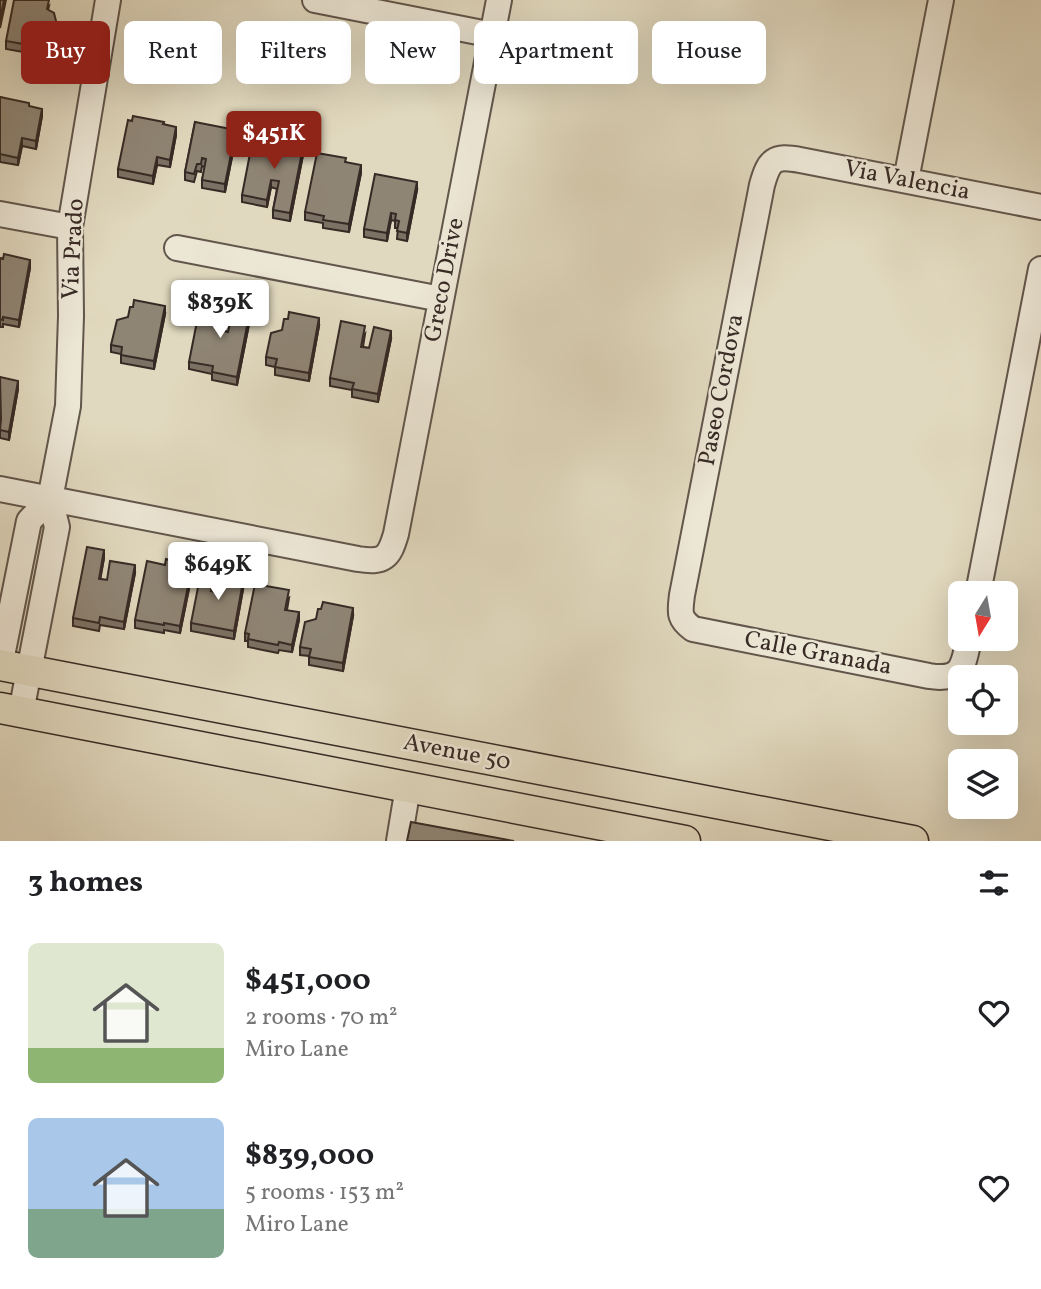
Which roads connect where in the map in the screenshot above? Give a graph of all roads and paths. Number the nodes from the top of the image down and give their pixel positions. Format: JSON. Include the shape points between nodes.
{"nodes":[{"id":1,"x":108,"y":0,"type":"edge"},
{"id":2,"x":315,"y":0,"type":"edge"},
{"id":3,"x":499,"y":0,"type":"edge"},
{"id":4,"x":942,"y":0,"type":"edge"},
{"id":5,"x":495,"y":21,"type":"edge"},
{"id":6,"x":474,"y":31,"type":"edge"},
{"id":7,"x":483,"y":84,"type":"edge"},
{"id":8,"x":773,"y":160,"type":"joint"},
{"id":9,"x":906,"y":180,"type":"junction"},
{"id":10,"x":1041,"y":206,"type":"edge"},
{"id":11,"x":0,"y":214,"type":"edge"},
{"id":12,"x":70,"y":227,"type":"junction"},
{"id":13,"x":177,"y":248,"type":"dead end"},
{"id":14,"x":1041,"y":269,"type":"edge"},
{"id":15,"x":441,"y":299,"type":"junction"},
{"id":16,"x":0,"y":489,"type":"edge"},
{"id":17,"x":50,"y":499,"type":"junction"},
{"id":18,"x":19,"y":569,"type":"junction"},
{"id":19,"x":48,"y":575,"type":"junction"},
{"id":20,"x":980,"y":581,"type":"edge"},
{"id":21,"x":683,"y":622,"type":"joint"},
{"id":22,"x":966,"y":651,"type":"edge"},
{"id":23,"x":7,"y":666,"type":"edge"},
{"id":24,"x":10,"y":710,"type":"edge"},
{"id":25,"x":414,"y":744,"type":"junction"},
{"id":26,"x":408,"y":787,"type":"junction"},
{"id":27,"x":682,"y":840,"type":"edge"},
{"id":28,"x":399,"y":841,"type":"edge"},
{"id":29,"x":824,"y":841,"type":"edge"},
{"id":30,"x":913,"y":841,"type":"edge"}],
"edges":[{"from":1,"to":12,"type":"street","name":"Via Prado"},
{"from":2,"to":6,"type":"street"},
{"from":3,"to":5,"type":"street","name":"Greco Drive"},
{"from":4,"to":9,"type":"street"},
{"from":7,"to":15,"type":"street","name":"Greco Drive"},
{"from":8,"to":9,"type":"street","name":"Via Valencia","via":[[785,157]]},
{"from":8,"to":21,"type":"street","name":"Paseo Cordova","via":[[762,185],[685,582]]},
{"from":9,"to":10,"type":"street","name":"Via Valencia"},
{"from":11,"to":12,"type":"street"},
{"from":12,"to":17,"type":"street","name":"Via Prado","via":[[68,406]]},
{"from":13,"to":15,"type":"street"},
{"from":14,"to":20,"type":"street"},
{"from":15,"to":17,"type":"street","name":"Greco Drive","via":[[396,534],[385,558],[358,559]]},
{"from":16,"to":17,"type":"street"},
{"from":17,"to":18,"type":"street","name":"Via Prado","via":[[29,521]]},
{"from":17,"to":19,"type":"street","name":"Via Prado","via":[[57,527]]},
{"from":18,"to":19,"type":"street"},
{"from":18,"to":23,"type":"street","name":"Via Prado"},
{"from":19,"to":23,"type":"street","name":"Via Prado"},
{"from":21,"to":22,"type":"street","name":"Calle Granada","via":[[700,631],[944,678],[956,675]]},
{"from":23,"to":24,"type":"street","name":"Via Prado"},
{"from":23,"to":25,"type":"main road","name":"Avenue 50"},
{"from":24,"to":26,"type":"main road","name":"Avenue 50"},
{"from":25,"to":27,"type":"main road","via":[[453,767],[650,806]]},
{"from":25,"to":30,"type":"main road","name":"Avenue 50"},
{"from":26,"to":27,"type":"main road","name":"Avenue 50"},
{"from":26,"to":28,"type":"street"},
{"from":27,"to":29,"type":"main road","via":[[696,825],[716,819]]}]}
